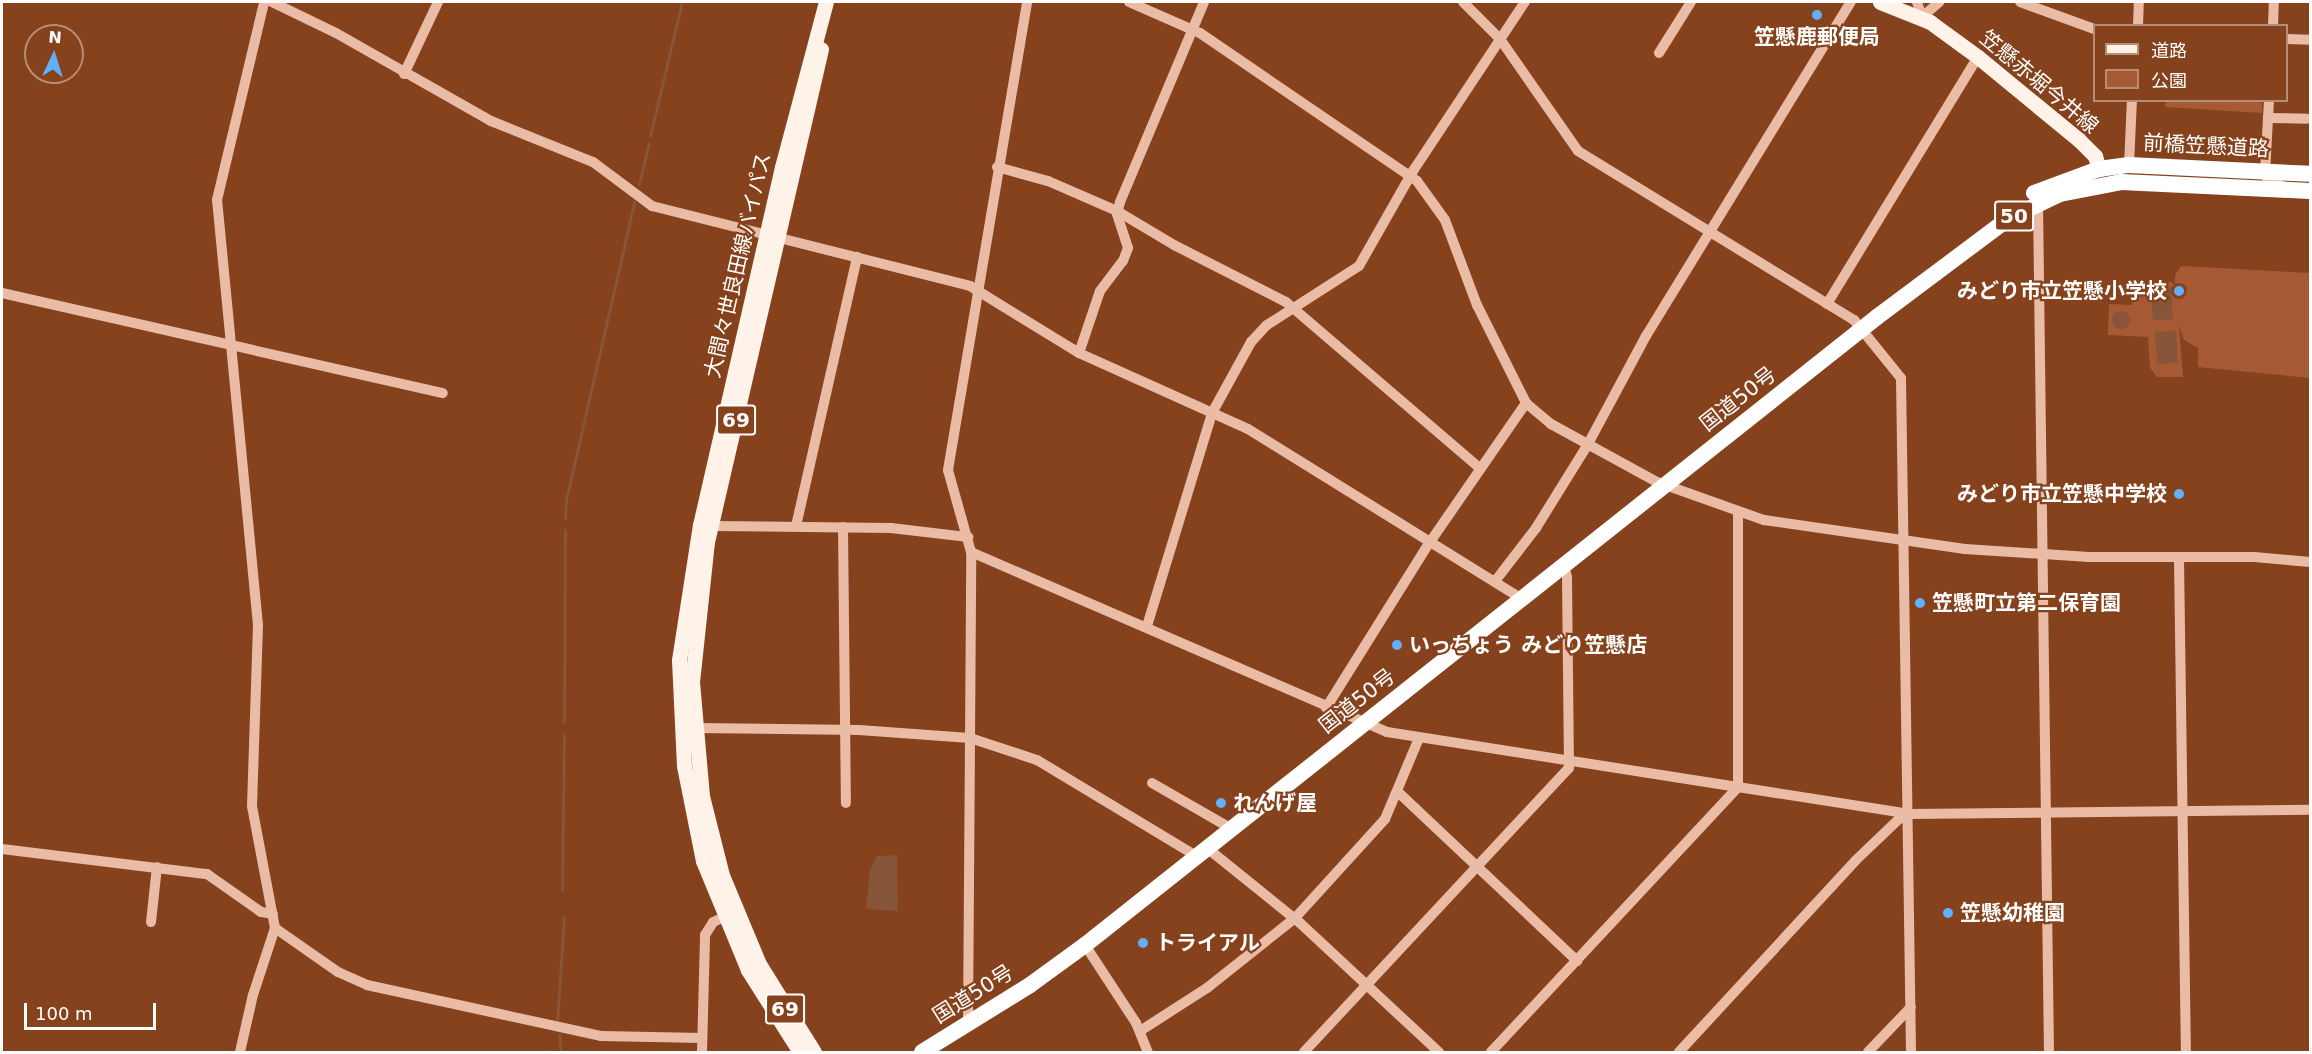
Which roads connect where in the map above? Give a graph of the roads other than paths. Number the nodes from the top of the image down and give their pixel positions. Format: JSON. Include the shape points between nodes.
{"nodes":[{"id":1,"x":264,"y":2,"type":"edge"},
{"id":2,"x":272,"y":2,"type":"edge"},
{"id":3,"x":438,"y":2,"type":"edge"},
{"id":4,"x":828,"y":2,"type":"edge"},
{"id":5,"x":1028,"y":2,"type":"edge"},
{"id":6,"x":1129,"y":2,"type":"edge"},
{"id":7,"x":1204,"y":2,"type":"edge"},
{"id":8,"x":1463,"y":2,"type":"edge"},
{"id":9,"x":1525,"y":2,"type":"edge"},
{"id":10,"x":1690,"y":2,"type":"edge"},
{"id":11,"x":1851,"y":2,"type":"edge"},
{"id":12,"x":1880,"y":2,"type":"edge"},
{"id":13,"x":1917,"y":2,"type":"edge"},
{"id":14,"x":1939,"y":2,"type":"edge"},
{"id":15,"x":2020,"y":2,"type":"edge"},
{"id":16,"x":2139,"y":2,"type":"edge"},
{"id":17,"x":2274,"y":2,"type":"edge"},
{"id":18,"x":1922,"y":17,"type":"junction"},
{"id":19,"x":2138,"y":24,"type":"edge"},
{"id":20,"x":2273,"y":24,"type":"edge"},
{"id":21,"x":1192,"y":29,"type":"junction"},
{"id":22,"x":2093,"y":29,"type":"edge"},
{"id":23,"x":1500,"y":39,"type":"junction"},
{"id":24,"x":2288,"y":39,"type":"edge"},
{"id":25,"x":2310,"y":40,"type":"edge"},
{"id":26,"x":1659,"y":54,"type":"dead end"},
{"id":27,"x":1978,"y":57,"type":"junction"},
{"id":28,"x":404,"y":74,"type":"junction"},
{"id":29,"x":2132,"y":102,"type":"edge"},
{"id":30,"x":2269,"y":102,"type":"edge"},
{"id":31,"x":2268,"y":118,"type":"junction"},
{"id":32,"x":2307,"y":119,"type":"dead end"},
{"id":33,"x":2129,"y":165,"type":"junction"},
{"id":34,"x":997,"y":167,"type":"junction"},
{"id":35,"x":2099,"y":169,"type":"junction"},
{"id":36,"x":2265,"y":172,"type":"junction"},
{"id":37,"x":2310,"y":174,"type":"edge"},
{"id":38,"x":1411,"y":176,"type":"junction"},
{"id":39,"x":2085,"y":187,"type":"junction"},
{"id":40,"x":2233,"y":187,"type":"junction"},
{"id":41,"x":2310,"y":189,"type":"edge"},
{"id":42,"x":2038,"y":203,"type":"junction"},
{"id":43,"x":1117,"y":211,"type":"junction"},
{"id":44,"x":1710,"y":233,"type":"junction"},
{"id":45,"x":774,"y":236,"type":"junction"},
{"id":46,"x":857,"y":257,"type":"junction"},
{"id":47,"x":1924,"y":281,"type":"junction"},
{"id":48,"x":977,"y":289,"type":"junction"},
{"id":49,"x":2,"y":293,"type":"edge"},
{"id":50,"x":1827,"y":304,"type":"junction"},
{"id":51,"x":1295,"y":308,"type":"junction"},
{"id":52,"x":1863,"y":329,"type":"junction"},
{"id":53,"x":230,"y":345,"type":"junction"},
{"id":54,"x":1078,"y":353,"type":"junction"},
{"id":55,"x":443,"y":393,"type":"dead end"},
{"id":56,"x":1527,"y":403,"type":"junction"},
{"id":57,"x":1212,"y":413,"type":"junction"},
{"id":58,"x":1588,"y":444,"type":"junction"},
{"id":59,"x":1480,"y":468,"type":"junction"},
{"id":60,"x":1665,"y":486,"type":"junction"},
{"id":61,"x":1738,"y":512,"type":"junction"},
{"id":62,"x":711,"y":526,"type":"junction"},
{"id":63,"x":796,"y":526,"type":"junction"},
{"id":64,"x":843,"y":526,"type":"junction"},
{"id":65,"x":968,"y":537,"type":"junction"},
{"id":66,"x":1906,"y":538,"type":"junction"},
{"id":67,"x":1432,"y":541,"type":"junction"},
{"id":68,"x":971,"y":552,"type":"junction"},
{"id":69,"x":2043,"y":554,"type":"junction"},
{"id":70,"x":2179,"y":559,"type":"junction"},
{"id":71,"x":2310,"y":562,"type":"edge"},
{"id":72,"x":1564,"y":566,"type":"junction"},
{"id":73,"x":1496,"y":580,"type":"junction"},
{"id":74,"x":1522,"y":599,"type":"junction"},
{"id":75,"x":1147,"y":626,"type":"junction"},
{"id":76,"x":1326,"y":708,"type":"junction"},
{"id":77,"x":1364,"y":724,"type":"junction"},
{"id":78,"x":694,"y":728,"type":"junction"},
{"id":79,"x":845,"y":730,"type":"junction"},
{"id":80,"x":970,"y":738,"type":"junction"},
{"id":81,"x":1419,"y":738,"type":"junction"},
{"id":82,"x":1570,"y":762,"type":"junction"},
{"id":83,"x":1152,"y":783,"type":"dead end"},
{"id":84,"x":1738,"y":787,"type":"junction"},
{"id":85,"x":1399,"y":793,"type":"junction"},
{"id":86,"x":846,"y":803,"type":"dead end"},
{"id":87,"x":2310,"y":810,"type":"edge"},
{"id":88,"x":2182,"y":811,"type":"junction"},
{"id":89,"x":2044,"y":813,"type":"junction"},
{"id":90,"x":1910,"y":814,"type":"junction"},
{"id":91,"x":1232,"y":829,"type":"junction"},
{"id":92,"x":2,"y":849,"type":"edge"},
{"id":93,"x":1202,"y":852,"type":"junction"},
{"id":94,"x":1477,"y":864,"type":"junction"},
{"id":95,"x":157,"y":867,"type":"junction"},
{"id":96,"x":273,"y":914,"type":"junction"},
{"id":97,"x":725,"y":917,"type":"junction"},
{"id":98,"x":1295,"y":918,"type":"junction"},
{"id":99,"x":151,"y":922,"type":"dead end"},
{"id":100,"x":275,"y":928,"type":"junction"},
{"id":101,"x":1085,"y":945,"type":"junction"},
{"id":102,"x":1577,"y":962,"type":"junction"},
{"id":103,"x":1368,"y":985,"type":"junction"},
{"id":104,"x":1911,"y":1007,"type":"junction"},
{"id":105,"x":968,"y":1025,"type":"junction"},
{"id":106,"x":1140,"y":1031,"type":"junction"},
{"id":107,"x":702,"y":1038,"type":"junction"},
{"id":108,"x":240,"y":1053,"type":"edge"},
{"id":109,"x":702,"y":1053,"type":"edge"},
{"id":110,"x":800,"y":1053,"type":"edge"},
{"id":111,"x":814,"y":1053,"type":"edge"},
{"id":112,"x":922,"y":1053,"type":"edge"},
{"id":113,"x":1148,"y":1053,"type":"edge"},
{"id":114,"x":1304,"y":1053,"type":"edge"},
{"id":115,"x":1439,"y":1053,"type":"edge"},
{"id":116,"x":1491,"y":1053,"type":"edge"},
{"id":117,"x":1679,"y":1053,"type":"edge"},
{"id":118,"x":1868,"y":1053,"type":"edge"},
{"id":119,"x":1911,"y":1053,"type":"edge"},
{"id":120,"x":2049,"y":1053,"type":"edge"},
{"id":121,"x":2186,"y":1053,"type":"edge"}],
"edges":[{"from":1,"to":53,"type":"street","via":[[217,200]]},
{"from":2,"to":28,"type":"street","via":[[360,46]]},
{"from":3,"to":28,"type":"street"},
{"from":4,"to":45,"type":"main road","name":"大間々世良田線バイパス","number":"69"},
{"from":5,"to":34,"type":"street"},
{"from":6,"to":21,"type":"street"},
{"from":7,"to":21,"type":"street"},
{"from":8,"to":23,"type":"street"},
{"from":9,"to":23,"type":"street"},
{"from":10,"to":26,"type":"street"},
{"from":11,"to":44,"type":"street"},
{"from":12,"to":18,"type":"main road","name":"笠懸赤堀今井線"},
{"from":13,"to":18,"type":"street"},
{"from":14,"to":18,"type":"street"},
{"from":15,"to":22,"type":"street"},
{"from":16,"to":19,"type":"street"},
{"from":17,"to":20,"type":"street"},
{"from":18,"to":27,"type":"main road","name":"笠懸赤堀今井線"},
{"from":21,"to":38,"type":"street"},
{"from":21,"to":43,"type":"street"},
{"from":23,"to":38,"type":"street"},
{"from":23,"to":44,"type":"street","via":[[1578,151]]},
{"from":24,"to":25,"type":"street"},
{"from":27,"to":35,"type":"main road","name":"笠懸赤堀今井線","via":[[2079,140],[2095,156]]},
{"from":27,"to":50,"type":"street"},
{"from":28,"to":45,"type":"street","via":[[515,132],[593,162],[652,206]]},
{"from":29,"to":33,"type":"street"},
{"from":30,"to":31,"type":"street"},
{"from":31,"to":32,"type":"street"},
{"from":31,"to":36,"type":"street"},
{"from":33,"to":35,"type":"highway","name":"前橋笠懸道路","number":"50"},
{"from":33,"to":36,"type":"highway","name":"前橋笠懸道路","number":"50"},
{"from":34,"to":43,"type":"street","via":[[1048,181]]},
{"from":34,"to":48,"type":"street"},
{"from":35,"to":39,"type":"main road"},
{"from":35,"to":40,"type":"main road","via":[[2114,178],[2172,178]]},
{"from":35,"to":47,"type":"highway","number":"50","via":[[2037,192],[2000,212]]},
{"from":36,"to":37,"type":"highway","name":"前橋笠懸道路","number":"50"},
{"from":36,"to":41,"type":"street","via":[[2272,185]]},
{"from":38,"to":51,"type":"street","via":[[1359,267]]},
{"from":38,"to":56,"type":"street","via":[[1433,198],[1445,220],[1477,305]]},
{"from":39,"to":40,"type":"highway","name":"前橋笠懸道路","number":"50","via":[[2119,182]]},
{"from":39,"to":42,"type":"highway","number":"50"},
{"from":40,"to":41,"type":"highway","name":"前橋笠懸道路","number":"50"},
{"from":42,"to":47,"type":"highway","number":"50","via":[[2000,225]]},
{"from":42,"to":69,"type":"street"},
{"from":43,"to":51,"type":"street"},
{"from":43,"to":54,"type":"street","via":[[1128,244],[1126,254],[1100,291]]},
{"from":44,"to":50,"type":"street"},
{"from":44,"to":58,"type":"street","via":[[1646,336]]},
{"from":45,"to":46,"type":"street"},
{"from":45,"to":62,"type":"main road","name":"大間々世良田線バイパス","number":"69"},
{"from":45,"to":97,"type":"main road","name":"大間々世良田線バイパス","number":"69","via":[[700,525],[679,660],[678,705],[689,801],[703,861]]},
{"from":46,"to":48,"type":"street"},
{"from":46,"to":63,"type":"street"},
{"from":47,"to":52,"type":"highway","name":"国道50号","number":"50"},
{"from":48,"to":54,"type":"street"},
{"from":48,"to":65,"type":"street","via":[[948,470]]},
{"from":49,"to":53,"type":"street"},
{"from":50,"to":52,"type":"street"},
{"from":51,"to":57,"type":"street","via":[[1255,337]]},
{"from":51,"to":59,"type":"street"},
{"from":52,"to":60,"type":"highway","name":"国道50号","number":"50"},
{"from":52,"to":66,"type":"street","via":[[1904,387]]},
{"from":53,"to":55,"type":"street"},
{"from":53,"to":96,"type":"street","via":[[258,625],[252,806]]},
{"from":54,"to":57,"type":"street"},
{"from":56,"to":58,"type":"street","via":[[1551,424]]},
{"from":56,"to":59,"type":"street"},
{"from":57,"to":67,"type":"street","via":[[1248,429]]},
{"from":57,"to":75,"type":"street"},
{"from":58,"to":60,"type":"street"},
{"from":58,"to":73,"type":"street","via":[[1536,528]]},
{"from":59,"to":67,"type":"street"},
{"from":60,"to":61,"type":"street"},
{"from":60,"to":72,"type":"highway","name":"国道50号","number":"50"},
{"from":61,"to":66,"type":"street","via":[[1790,525]]},
{"from":61,"to":84,"type":"street"},
{"from":62,"to":63,"type":"street"},
{"from":62,"to":78,"type":"main road","name":"大間々世良田線バイパス","number":"69","via":[[695,632]]},
{"from":63,"to":64,"type":"street"},
{"from":64,"to":65,"type":"street"},
{"from":64,"to":79,"type":"street"},
{"from":65,"to":68,"type":"street"},
{"from":66,"to":69,"type":"street","via":[[1971,550]]},
{"from":66,"to":90,"type":"street"},
{"from":67,"to":73,"type":"street"},
{"from":67,"to":76,"type":"street"},
{"from":68,"to":75,"type":"street"},
{"from":68,"to":80,"type":"street"},
{"from":69,"to":70,"type":"street"},
{"from":69,"to":89,"type":"street"},
{"from":70,"to":71,"type":"street","via":[[2254,557]]},
{"from":70,"to":88,"type":"street"},
{"from":72,"to":74,"type":"highway","name":"国道50号","number":"50"},
{"from":72,"to":82,"type":"street"},
{"from":73,"to":74,"type":"street"},
{"from":74,"to":77,"type":"highway","name":"国道50号","number":"50"},
{"from":75,"to":76,"type":"street"},
{"from":76,"to":77,"type":"street"},
{"from":77,"to":81,"type":"street"},
{"from":77,"to":91,"type":"highway","name":"国道50号","number":"50"},
{"from":78,"to":79,"type":"street"},
{"from":78,"to":111,"type":"main road","name":"大間々世良田線バイパス","number":"69","via":[[702,796],[736,914],[759,964]]},
{"from":79,"to":80,"type":"street"},
{"from":79,"to":86,"type":"street"},
{"from":80,"to":93,"type":"street","via":[[1036,760]]},
{"from":80,"to":105,"type":"street"},
{"from":81,"to":82,"type":"street"},
{"from":81,"to":85,"type":"street"},
{"from":82,"to":84,"type":"street"},
{"from":82,"to":94,"type":"street","via":[[1567,770]]},
{"from":83,"to":91,"type":"street"},
{"from":84,"to":90,"type":"street"},
{"from":84,"to":102,"type":"street"},
{"from":85,"to":94,"type":"street"},
{"from":85,"to":98,"type":"street","via":[[1374,834]]},
{"from":87,"to":88,"type":"street"},
{"from":88,"to":89,"type":"street"},
{"from":88,"to":121,"type":"street"},
{"from":89,"to":90,"type":"street"},
{"from":89,"to":120,"type":"street"},
{"from":90,"to":104,"type":"street"},
{"from":90,"to":117,"type":"street","via":[[1899,819],[1855,861]]},
{"from":91,"to":93,"type":"highway","name":"国道50号","number":"50"},
{"from":92,"to":95,"type":"street"},
{"from":93,"to":98,"type":"street"},
{"from":93,"to":101,"type":"highway","name":"国道50号","number":"50"},
{"from":94,"to":102,"type":"street"},
{"from":94,"to":103,"type":"street"},
{"from":95,"to":96,"type":"street","via":[[207,874],[261,912]]},
{"from":95,"to":99,"type":"street"},
{"from":96,"to":100,"type":"street"},
{"from":97,"to":107,"type":"street","via":[[713,922],[705,934]]},
{"from":97,"to":110,"type":"main road","name":"大間々世良田線バイパス","number":"69","via":[[753,979]]},
{"from":98,"to":103,"type":"street"},
{"from":98,"to":106,"type":"street","via":[[1207,988]]},
{"from":100,"to":107,"type":"street","via":[[338,972],[368,985],[601,1036]]},
{"from":100,"to":108,"type":"street","via":[[253,995]]},
{"from":101,"to":105,"type":"highway","name":"国道50号","number":"50"},
{"from":101,"to":106,"type":"street"},
{"from":102,"to":116,"type":"street"},
{"from":103,"to":114,"type":"street"},
{"from":103,"to":115,"type":"street"},
{"from":104,"to":118,"type":"street"},
{"from":104,"to":119,"type":"street"},
{"from":105,"to":112,"type":"highway","name":"国道50号","number":"50"},
{"from":106,"to":113,"type":"street"},
{"from":107,"to":109,"type":"street"}]}
